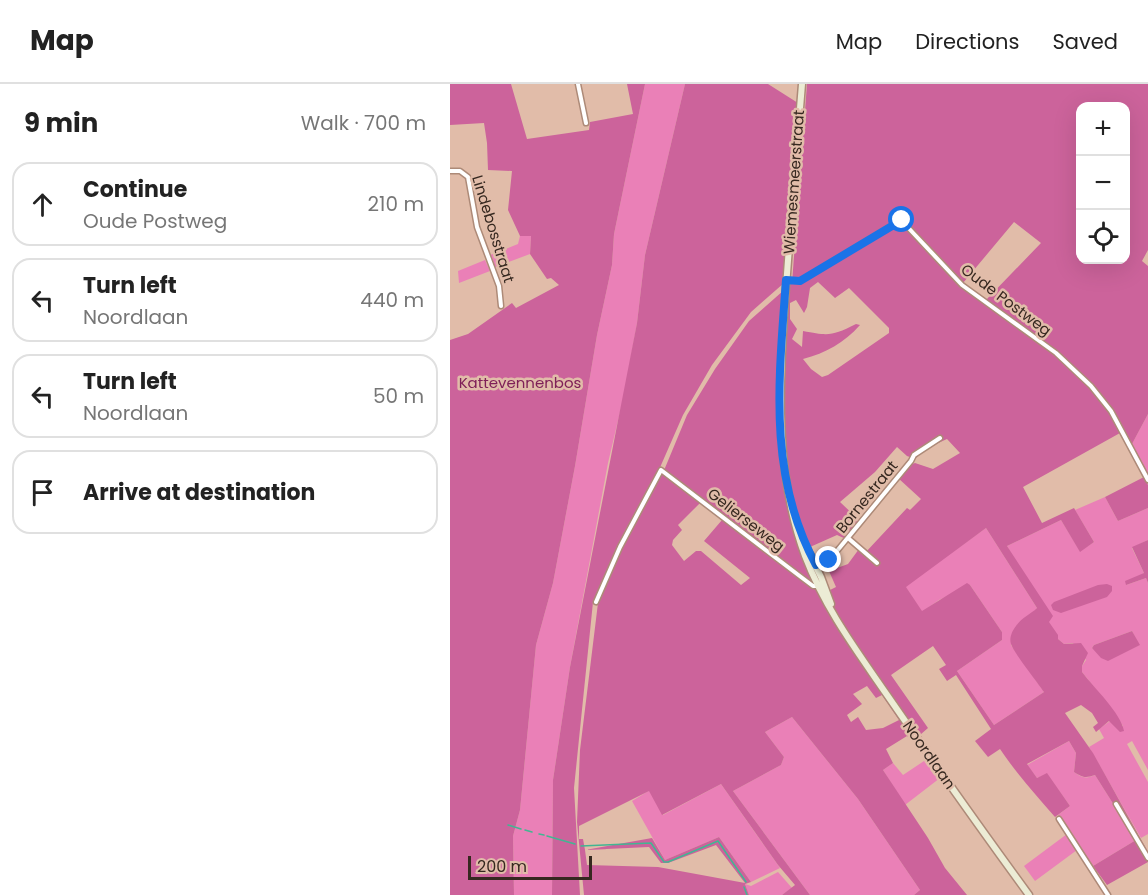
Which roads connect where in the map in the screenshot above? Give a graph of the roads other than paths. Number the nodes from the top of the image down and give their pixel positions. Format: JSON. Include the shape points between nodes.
{"nodes":[{"id":1,"x":578,"y":84,"type":"edge"},
{"id":2,"x":802,"y":84,"type":"edge"},
{"id":3,"x":586,"y":123,"type":"dead end"},
{"id":4,"x":450,"y":171,"type":"edge"},
{"id":5,"x":786,"y":280,"type":"junction"},
{"id":6,"x":501,"y":306,"type":"dead end"},
{"id":7,"x":940,"y":438,"type":"dead end"},
{"id":8,"x":1148,"y":480,"type":"edge"},
{"id":9,"x":848,"y":538,"type":"junction"},
{"id":10,"x":877,"y":563,"type":"dead end"},
{"id":11,"x":813,"y":566,"type":"junction"},
{"id":12,"x":818,"y":586,"type":"junction"},
{"id":13,"x":596,"y":602,"type":"dead end"},
{"id":14,"x":845,"y":634,"type":"junction"},
{"id":15,"x":1116,"y":804,"type":"dead end"},
{"id":16,"x":1059,"y":819,"type":"dead end"},
{"id":17,"x":1148,"y":858,"type":"edge"},
{"id":18,"x":1031,"y":895,"type":"edge"},
{"id":19,"x":1108,"y":895,"type":"edge"}],
"edges":[{"from":1,"to":3,"type":"street"},
{"from":2,"to":5,"type":"main road","name":"Wiemesmeerstraat"},
{"from":4,"to":6,"type":"street","name":"Lindebosstraat","via":[[460,171],[468,177],[477,227],[499,286]]},
{"from":5,"to":8,"type":"street","name":"Oude Postweg","via":[[800,281],[902,220],[962,285],[1056,353],[1091,386],[1111,411]]},
{"from":5,"to":11,"type":"main road","name":"Noordlaan","via":[[779,380],[784,470],[796,525]]},
{"from":7,"to":9,"type":"street","name":"Bornestraat","via":[[914,455]]},
{"from":9,"to":10,"type":"street"},
{"from":9,"to":11,"type":"street","name":"Bornestraat","via":[[832,557]]},
{"from":11,"to":12,"type":"main road","name":"Noordlaan"},
{"from":11,"to":14,"type":"main road","name":"Noordlaan"},
{"from":12,"to":13,"type":"street","name":"Gelierseweg","via":[[801,578],[661,470]]},
{"from":12,"to":14,"type":"main road","name":"Noordlaan"},
{"from":14,"to":18,"type":"main road","name":"Noordlaan"},
{"from":15,"to":17,"type":"street"},
{"from":16,"to":19,"type":"street"}]}
